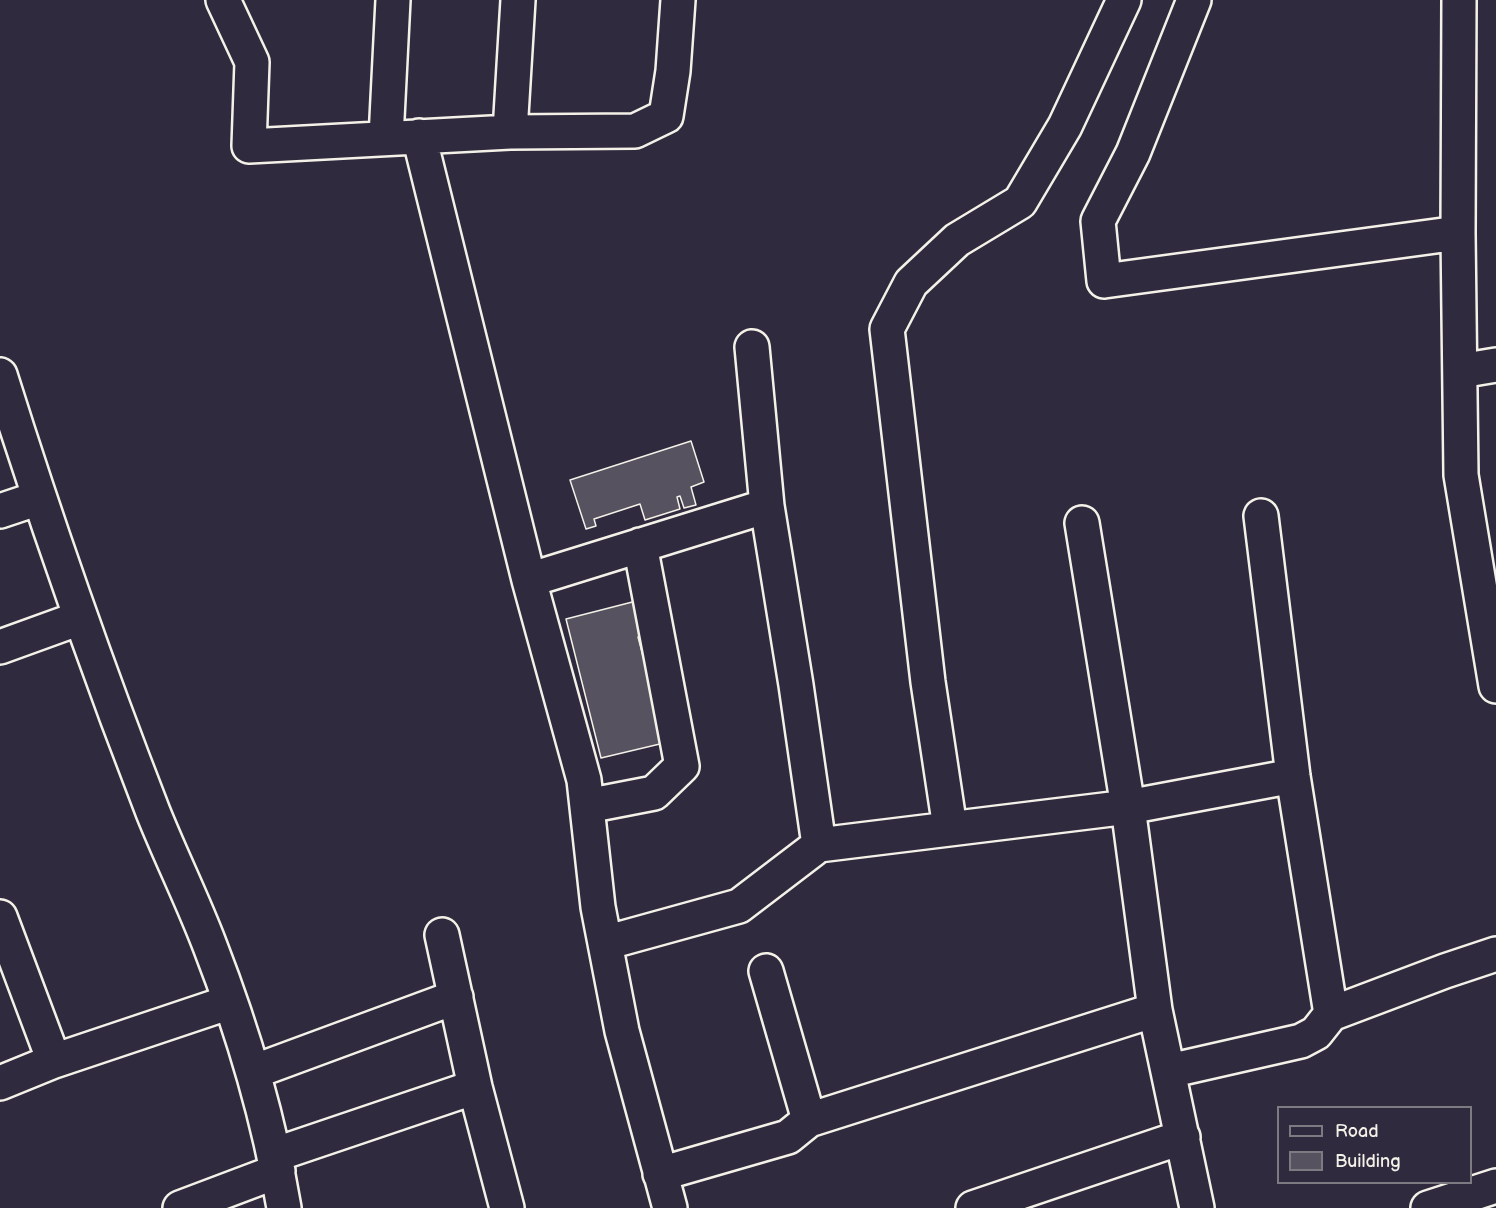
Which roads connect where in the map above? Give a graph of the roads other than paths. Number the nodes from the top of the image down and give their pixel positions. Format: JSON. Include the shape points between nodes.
{"nodes":[{"id":1,"x":223,"y":0,"type":"edge"},
{"id":2,"x":393,"y":0,"type":"edge"},
{"id":3,"x":518,"y":0,"type":"edge"},
{"id":4,"x":678,"y":0,"type":"edge"},
{"id":5,"x":1124,"y":0,"type":"edge"},
{"id":6,"x":1194,"y":0,"type":"edge"},
{"id":7,"x":1459,"y":0,"type":"edge"},
{"id":8,"x":510,"y":132,"type":"junction"},
{"id":9,"x":419,"y":136,"type":"junction"},
{"id":10,"x":386,"y":138,"type":"junction"},
{"id":11,"x":1458,"y":233,"type":"junction"},
{"id":12,"x":752,"y":347,"type":"dead end"},
{"id":13,"x":1496,"y":365,"type":"edge"},
{"id":14,"x":1460,"y":371,"type":"junction"},
{"id":15,"x":0,"y":375,"type":"edge"},
{"id":16,"x":39,"y":498,"type":"junction"},
{"id":17,"x":766,"y":506,"type":"junction"},
{"id":18,"x":0,"y":511,"type":"edge"},
{"id":19,"x":1261,"y":516,"type":"dead end"},
{"id":20,"x":1082,"y":523,"type":"dead end"},
{"id":21,"x":640,"y":545,"type":"junction"},
{"id":22,"x":529,"y":580,"type":"junction"},
{"id":23,"x":80,"y":618,"type":"junction"},
{"id":24,"x":0,"y":647,"type":"edge"},
{"id":25,"x":1496,"y":686,"type":"edge"},
{"id":26,"x":1293,"y":776,"type":"junction"},
{"id":27,"x":587,"y":806,"type":"junction"},
{"id":28,"x":1128,"y":807,"type":"junction"},
{"id":29,"x":950,"y":828,"type":"junction"},
{"id":30,"x":819,"y":844,"type":"junction"},
{"id":31,"x":0,"y":917,"type":"edge"},
{"id":32,"x":442,"y":935,"type":"dead end"},
{"id":33,"x":605,"y":943,"type":"junction"},
{"id":34,"x":1496,"y":954,"type":"edge"},
{"id":35,"x":766,"y":971,"type":"dead end"},
{"id":36,"x":456,"y":997,"type":"junction"},
{"id":37,"x":230,"y":1002,"type":"junction"},
{"id":38,"x":1155,"y":1010,"type":"junction"},
{"id":39,"x":1331,"y":1014,"type":"junction"},
{"id":40,"x":54,"y":1061,"type":"junction"},
{"id":41,"x":1169,"y":1071,"type":"junction"},
{"id":42,"x":253,"y":1072,"type":"junction"},
{"id":43,"x":0,"y":1083,"type":"edge"},
{"id":44,"x":475,"y":1087,"type":"junction"},
{"id":45,"x":808,"y":1120,"type":"junction"},
{"id":46,"x":1183,"y":1137,"type":"junction"},
{"id":47,"x":276,"y":1163,"type":"junction"},
{"id":48,"x":660,"y":1174,"type":"junction"},
{"id":49,"x":1496,"y":1186,"type":"edge"},
{"id":50,"x":1440,"y":1206,"type":"edge"},
{"id":51,"x":180,"y":1208,"type":"edge"},
{"id":52,"x":284,"y":1208,"type":"edge"},
{"id":53,"x":507,"y":1208,"type":"edge"},
{"id":54,"x":670,"y":1208,"type":"edge"},
{"id":55,"x":973,"y":1208,"type":"edge"},
{"id":56,"x":1197,"y":1208,"type":"edge"}],
"edges":[{"from":1,"to":10,"type":"street","via":[[252,62],[249,146]]},
{"from":2,"to":10,"type":"street"},
{"from":3,"to":8,"type":"street"},
{"from":4,"to":8,"type":"street","via":[[674,71],[666,116],[635,131]]},
{"from":5,"to":29,"type":"street","via":[[1065,126],[1020,202],[957,240],[911,283],[887,329],[928,682]]},
{"from":6,"to":11,"type":"street","via":[[1133,153],[1098,221],[1104,281]]},
{"from":7,"to":11,"type":"street"},
{"from":8,"to":9,"type":"street"},
{"from":9,"to":10,"type":"street"},
{"from":9,"to":22,"type":"street"},
{"from":11,"to":14,"type":"street"},
{"from":12,"to":17,"type":"street"},
{"from":13,"to":14,"type":"street"},
{"from":14,"to":25,"type":"street","via":[[1461,475]]},
{"from":15,"to":16,"type":"street"},
{"from":16,"to":18,"type":"street"},
{"from":16,"to":23,"type":"street"},
{"from":17,"to":21,"type":"street"},
{"from":17,"to":30,"type":"street"},
{"from":19,"to":26,"type":"street"},
{"from":20,"to":28,"type":"street"},
{"from":21,"to":22,"type":"street"},
{"from":21,"to":27,"type":"street","via":[[682,766],[654,793]]},
{"from":22,"to":27,"type":"street","via":[[584,780]]},
{"from":23,"to":24,"type":"street"},
{"from":23,"to":37,"type":"street"},
{"from":26,"to":28,"type":"street"},
{"from":26,"to":39,"type":"street"},
{"from":27,"to":33,"type":"street"},
{"from":28,"to":29,"type":"street"},
{"from":28,"to":38,"type":"street"},
{"from":29,"to":30,"type":"street"},
{"from":30,"to":33,"type":"street","via":[[739,906]]},
{"from":31,"to":40,"type":"street"},
{"from":32,"to":36,"type":"street"},
{"from":33,"to":48,"type":"street","via":[[622,1031]]},
{"from":34,"to":39,"type":"street"},
{"from":35,"to":45,"type":"street"},
{"from":36,"to":42,"type":"street"},
{"from":36,"to":44,"type":"street"},
{"from":37,"to":40,"type":"street"},
{"from":37,"to":42,"type":"street"},
{"from":38,"to":41,"type":"street"},
{"from":38,"to":45,"type":"street"},
{"from":39,"to":41,"type":"street","via":[[1316,1033],[1301,1041]]},
{"from":40,"to":43,"type":"street"},
{"from":41,"to":46,"type":"street"},
{"from":42,"to":47,"type":"street"},
{"from":44,"to":47,"type":"street"},
{"from":44,"to":53,"type":"street"},
{"from":45,"to":48,"type":"street","via":[[788,1137]]},
{"from":46,"to":55,"type":"street"},
{"from":46,"to":56,"type":"street"},
{"from":47,"to":51,"type":"street"},
{"from":47,"to":52,"type":"street"},
{"from":48,"to":54,"type":"street"},
{"from":49,"to":50,"type":"street"}]}
